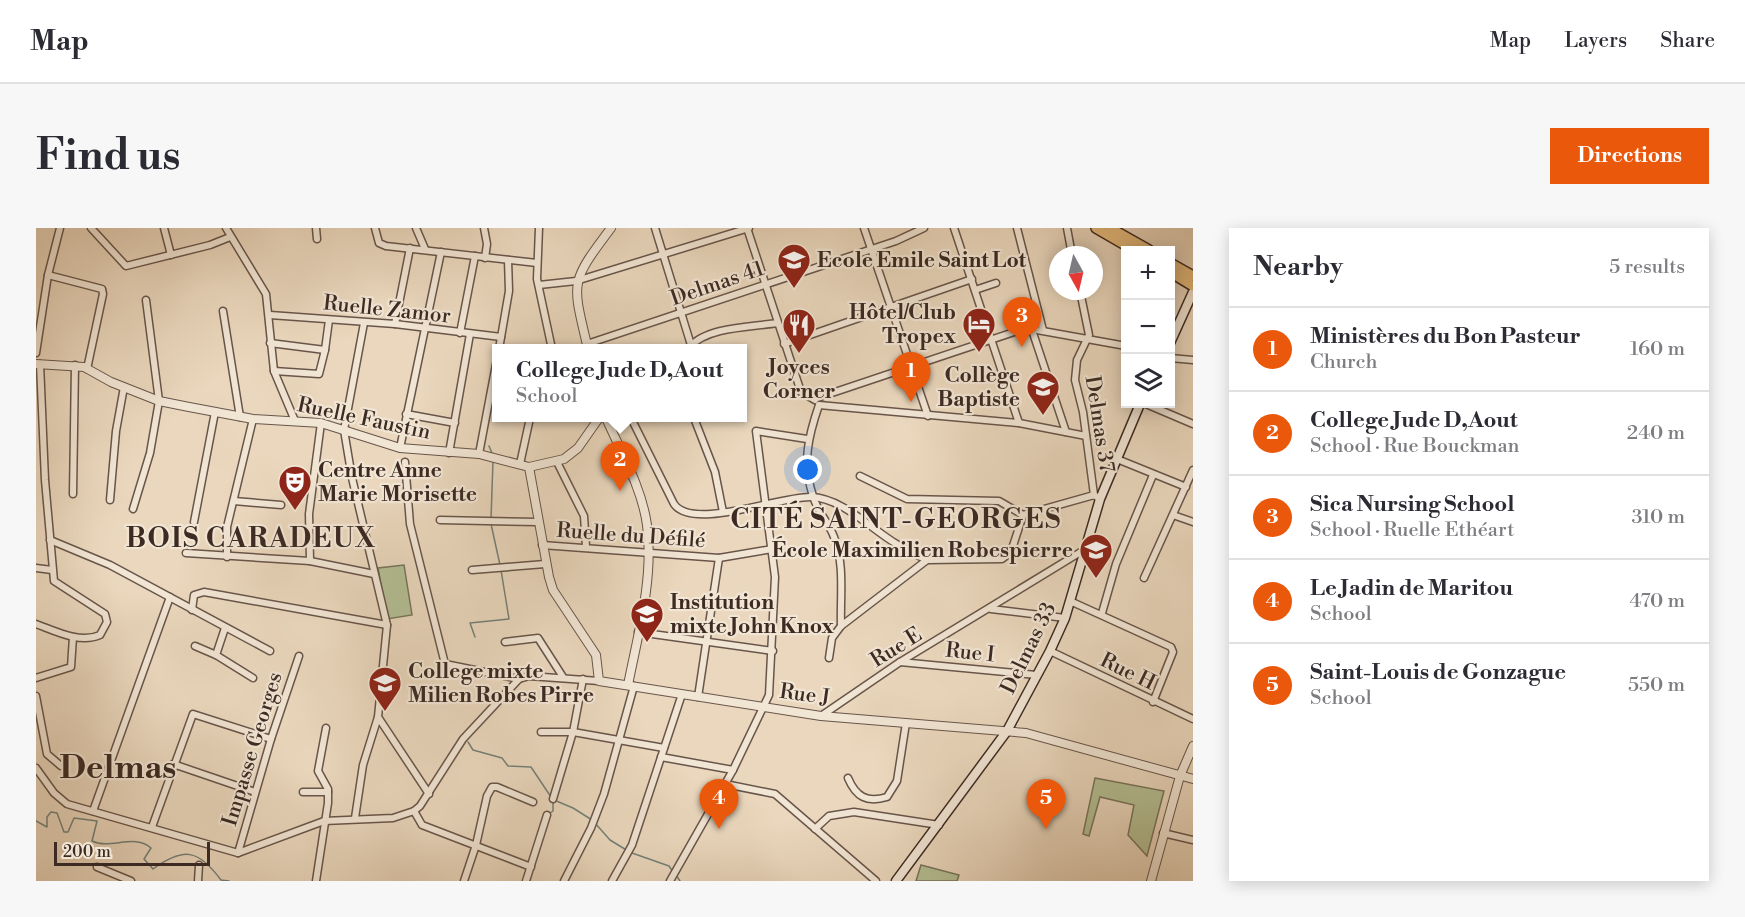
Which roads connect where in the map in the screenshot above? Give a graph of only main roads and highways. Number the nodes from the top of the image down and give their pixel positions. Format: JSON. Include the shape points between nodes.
{"nodes":[{"id":1,"x":1096,"y":228,"type":"edge"},
{"id":2,"x":1110,"y":228,"type":"edge"},
{"id":3,"x":1127,"y":246,"type":"edge"},
{"id":4,"x":1142,"y":246,"type":"edge"},
{"id":5,"x":1175,"y":271,"type":"edge"},
{"id":6,"x":1191,"y":281,"type":"edge"},
{"id":7,"x":1191,"y":295,"type":"edge"},
{"id":8,"x":1175,"y":332,"type":"edge"},
{"id":9,"x":1138,"y":408,"type":"edge"},
{"id":10,"x":896,"y":881,"type":"edge"}],
"edges":[{"from":1,"to":3,"type":"main road"},
{"from":2,"to":4,"type":"main road"},
{"from":5,"to":6,"type":"main road"},
{"from":6,"to":7,"type":"main road"},
{"from":7,"to":8,"type":"main road"},
{"from":9,"to":10,"type":"main road","name":"Delmas 33","via":[[1097,497],[1071,601],[1050,651],[1007,731]]}]}
